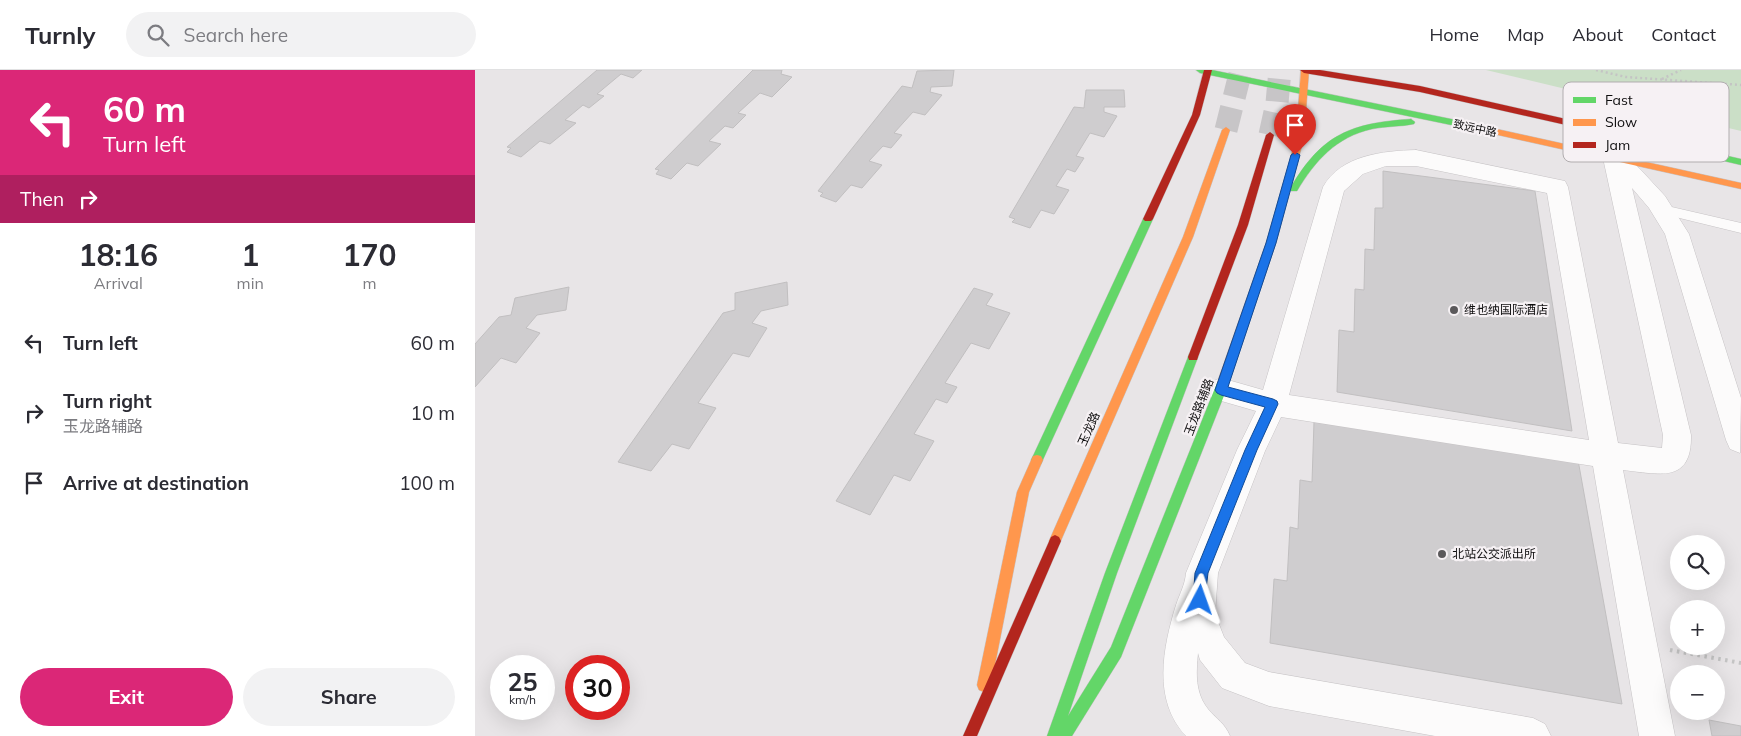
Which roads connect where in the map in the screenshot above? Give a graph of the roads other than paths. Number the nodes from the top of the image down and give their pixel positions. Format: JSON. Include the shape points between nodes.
{"nodes":[{"id":1,"x":1304,"y":70,"type":"edge"},
{"id":2,"x":1376,"y":70,"type":"edge"},
{"id":3,"x":1205,"y":71,"type":"edge"},
{"id":4,"x":1420,"y":89,"type":"junction"},
{"id":5,"x":1304,"y":90,"type":"junction"},
{"id":6,"x":1563,"y":122,"type":"edge"},
{"id":7,"x":1461,"y":125,"type":"junction"},
{"id":8,"x":1226,"y":130,"type":"tunnel mouth"},
{"id":9,"x":1270,"y":135,"type":"tunnel mouth"},
{"id":10,"x":1563,"y":147,"type":"edge"},
{"id":11,"x":1615,"y":162,"type":"edge"},
{"id":12,"x":1619,"y":162,"type":"edge"},
{"id":13,"x":1632,"y":162,"type":"edge"},
{"id":14,"x":1741,"y":186,"type":"edge"},
{"id":15,"x":1663,"y":210,"type":"junction"},
{"id":16,"x":1741,"y":228,"type":"edge"},
{"id":17,"x":1271,"y":243,"type":"junction"},
{"id":18,"x":1221,"y":390,"type":"junction"},
{"id":19,"x":1273,"y":404,"type":"junction"},
{"id":20,"x":1740,"y":440,"type":"edge"},
{"id":21,"x":1605,"y":455,"type":"junction"},
{"id":22,"x":1202,"y":573,"type":"junction"},
{"id":23,"x":978,"y":718,"type":"junction"},
{"id":24,"x":970,"y":736,"type":"edge"},
{"id":25,"x":1054,"y":736,"type":"edge"},
{"id":26,"x":1064,"y":736,"type":"edge"},
{"id":27,"x":1211,"y":736,"type":"edge"},
{"id":28,"x":1533,"y":736,"type":"edge"},
{"id":29,"x":1657,"y":736,"type":"edge"}],
"edges":[{"from":1,"to":4,"type":"main road"},
{"from":1,"to":5,"type":"main road","name":"玉龙路辅路"},
{"from":2,"to":4,"type":"main road"},
{"from":3,"to":5,"type":"main road","name":"致远中路"},
{"from":3,"to":23,"type":"main road","via":[[1195,115],[1023,492]]},
{"from":4,"to":6,"type":"main road"},
{"from":5,"to":7,"type":"main road","name":"致远中路"},
{"from":5,"to":17,"type":"main road","name":"玉龙路辅路","via":[[1300,138]]},
{"from":7,"to":10,"type":"main road","name":"致远中路"},
{"from":7,"to":17,"type":"main road","via":[[1396,122],[1342,134],[1325,145],[1299,176]]},
{"from":8,"to":23,"type":"main road","name":"玉龙路","via":[[1189,237]]},
{"from":9,"to":25,"type":"main road","via":[[1243,225],[1111,573]]},
{"from":11,"to":21,"type":"street","via":[[1678,444],[1677,452],[1669,460]]},
{"from":12,"to":15,"type":"street","via":[[1637,178]]},
{"from":13,"to":14,"type":"main road","name":"致远中路"},
{"from":15,"to":16,"type":"lane"},
{"from":15,"to":20,"type":"street","via":[[1677,234]]},
{"from":17,"to":18,"type":"main road","name":"玉龙路辅路"},
{"from":18,"to":19,"type":"street"},
{"from":18,"to":26,"type":"main road","name":"玉龙路辅路","via":[[1116,652]]},
{"from":19,"to":21,"type":"street"},
{"from":19,"to":21,"type":"street","via":[[1334,187],[1355,170],[1384,159],[1415,158],[1557,187]]},
{"from":19,"to":22,"type":"street"},
{"from":21,"to":29,"type":"street"},
{"from":22,"to":27,"type":"street","via":[[1181,646],[1179,678],[1189,715]]},
{"from":22,"to":28,"type":"street","via":[[1199,614],[1212,648],[1234,676],[1269,689]]},
{"from":23,"to":24,"type":"main road","name":"玉龙路"}]}
